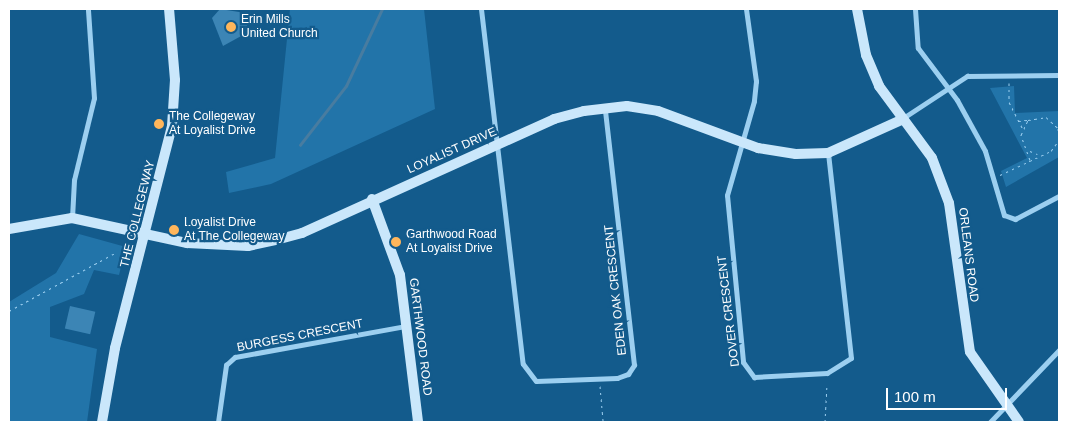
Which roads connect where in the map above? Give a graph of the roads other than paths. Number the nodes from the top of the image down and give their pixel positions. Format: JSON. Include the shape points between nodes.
{"nodes":[{"id":1,"x":88,"y":9,"type":"edge"},
{"id":2,"x":169,"y":9,"type":"edge"},
{"id":3,"x":481,"y":9,"type":"edge"},
{"id":4,"x":746,"y":9,"type":"edge"},
{"id":5,"x":858,"y":9,"type":"edge"},
{"id":6,"x":915,"y":9,"type":"edge"},
{"id":7,"x":1059,"y":75,"type":"edge"},
{"id":8,"x":948,"y":90,"type":"junction"},
{"id":9,"x":605,"y":109,"type":"junction"},
{"id":10,"x":901,"y":120,"type":"junction"},
{"id":11,"x":740,"y":141,"type":"junction"},
{"id":12,"x":498,"y":145,"type":"junction"},
{"id":13,"x":828,"y":153,"type":"junction"},
{"id":14,"x":1059,"y":196,"type":"edge"},
{"id":15,"x":372,"y":199,"type":"junction"},
{"id":16,"x":72,"y":218,"type":"junction"},
{"id":17,"x":9,"y":229,"type":"edge"},
{"id":18,"x":146,"y":234,"type":"junction"},
{"id":19,"x":408,"y":325,"type":"junction"},
{"id":20,"x":1059,"y":350,"type":"edge"},
{"id":21,"x":1007,"y":406,"type":"junction"},
{"id":22,"x":102,"y":422,"type":"edge"},
{"id":23,"x":218,"y":422,"type":"edge"},
{"id":24,"x":418,"y":422,"type":"edge"},
{"id":25,"x":990,"y":422,"type":"edge"},
{"id":26,"x":1019,"y":422,"type":"edge"}],
"edges":[{"from":1,"to":16,"type":"street","via":[[94,98],[74,180]]},
{"from":2,"to":18,"type":"street","name":"THE COLLEGEWAY","via":[[174,115]]},
{"from":3,"to":12,"type":"street"},
{"from":4,"to":11,"type":"street","via":[[756,81]]},
{"from":5,"to":10,"type":"street","name":"ORLEANS ROAD","via":[[866,55],[879,86]]},
{"from":6,"to":8,"type":"street","via":[[918,48]]},
{"from":7,"to":8,"type":"street","via":[[967,76]]},
{"from":8,"to":10,"type":"street"},
{"from":8,"to":14,"type":"street","via":[[986,151],[1002,212],[1011,219]]},
{"from":9,"to":11,"type":"street","name":"LOYALIST DRIVE","via":[[627,106],[676,115]]},
{"from":9,"to":12,"type":"street","name":"LOYALIST DRIVE","via":[[554,119]]},
{"from":9,"to":12,"type":"street","name":"EDEN OAK CRESCENT","via":[[634,365],[628,374],[536,381],[523,364]]},
{"from":10,"to":13,"type":"street","name":"LOYALIST DRIVE"},
{"from":10,"to":21,"type":"street","name":"ORLEANS ROAD","via":[[932,158],[942,182],[949,203],[970,352]]},
{"from":11,"to":13,"type":"street","name":"LOYALIST DRIVE","via":[[780,152]]},
{"from":11,"to":13,"type":"street","name":"DOVER CRESCENT","via":[[727,196],[743,362],[746,371],[761,379],[827,373],[851,358]]},
{"from":12,"to":15,"type":"street","name":"LOYALIST DRIVE"},
{"from":15,"to":18,"type":"street","name":"LOYALIST DRIVE","via":[[302,234],[248,246],[188,243]]},
{"from":15,"to":19,"type":"street","name":"GARTHWOOD ROAD","via":[[400,275]]},
{"from":16,"to":17,"type":"street","name":"LOYALIST DRIVE"},
{"from":16,"to":18,"type":"street","name":"LOYALIST DRIVE"},
{"from":18,"to":22,"type":"street","name":"THE COLLEGEWAY","via":[[115,348]]},
{"from":19,"to":23,"type":"street","name":"BURGESS CRESCENT","via":[[236,357],[226,364]]},
{"from":19,"to":24,"type":"street","name":"GARTHWOOD ROAD"},
{"from":20,"to":21,"type":"street"},
{"from":21,"to":25,"type":"street"},
{"from":21,"to":26,"type":"street","name":"ORLEANS ROAD"}]}
